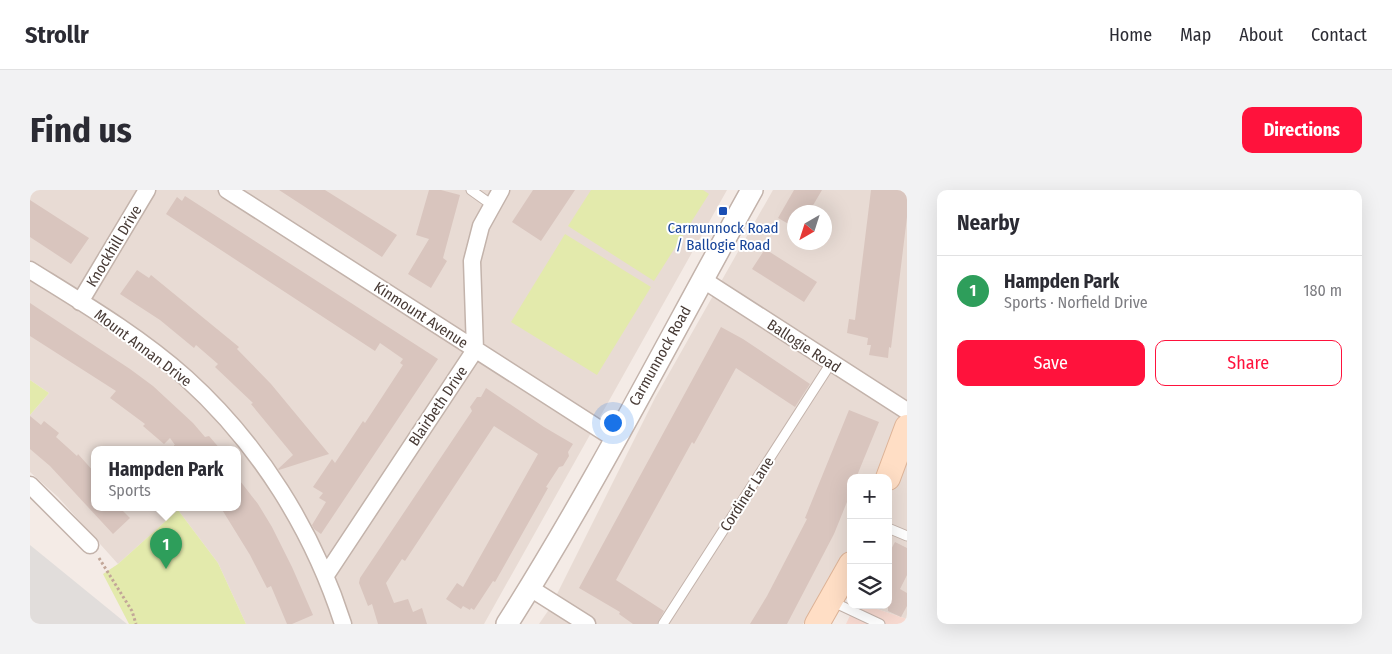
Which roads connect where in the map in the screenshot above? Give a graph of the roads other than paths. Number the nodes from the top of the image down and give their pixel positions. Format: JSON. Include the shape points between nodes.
{"nodes":[{"id":1,"x":147,"y":190,"type":"edge"},
{"id":2,"x":227,"y":190,"type":"edge"},
{"id":3,"x":471,"y":190,"type":"edge"},
{"id":4,"x":501,"y":190,"type":"edge"},
{"id":5,"x":752,"y":190,"type":"edge"},
{"id":6,"x":492,"y":205,"type":"junction"},
{"id":7,"x":30,"y":270,"type":"edge"},
{"id":8,"x":702,"y":279,"type":"junction"},
{"id":9,"x":80,"y":302,"type":"junction"},
{"id":10,"x":475,"y":350,"type":"junction"},
{"id":11,"x":831,"y":363,"type":"junction"},
{"id":12,"x":907,"y":411,"type":"edge"},
{"id":13,"x":907,"y":427,"type":"edge"},
{"id":14,"x":615,"y":439,"type":"junction"},
{"id":15,"x":895,"y":466,"type":"edge"},
{"id":16,"x":30,"y":485,"type":"edge"},
{"id":17,"x":892,"y":530,"type":"edge"},
{"id":18,"x":907,"y":536,"type":"edge"},
{"id":19,"x":90,"y":545,"type":"road end"},
{"id":20,"x":847,"y":571,"type":"edge"},
{"id":21,"x":326,"y":575,"type":"junction"},
{"id":22,"x":530,"y":588,"type":"junction"},
{"id":23,"x":831,"y":601,"type":"junction"},
{"id":24,"x":343,"y":624,"type":"edge"},
{"id":25,"x":506,"y":624,"type":"edge"},
{"id":26,"x":587,"y":624,"type":"edge"},
{"id":27,"x":663,"y":624,"type":"edge"},
{"id":28,"x":817,"y":624,"type":"edge"},
{"id":29,"x":880,"y":624,"type":"edge"}],
"edges":[{"from":1,"to":9,"type":"street","name":"Knockhill Drive"},
{"from":2,"to":10,"type":"street","name":"Kinmount Avenue"},
{"from":3,"to":6,"type":"lane"},
{"from":4,"to":6,"type":"street","name":"Blairbeth Drive"},
{"from":5,"to":8,"type":"street","name":"Carmunnock Road"},
{"from":6,"to":10,"type":"street","name":"Blairbeth Drive","via":[[481,226],[472,261]]},
{"from":7,"to":9,"type":"street","name":"Mount Annan Drive"},
{"from":8,"to":11,"type":"street","name":"Ballogie Road"},
{"from":8,"to":14,"type":"street","name":"Carmunnock Road"},
{"from":9,"to":21,"type":"street","name":"Mount Annan Drive","via":[[186,377],[218,410],[282,492]]},
{"from":10,"to":14,"type":"street","name":"Kinmount Avenue"},
{"from":10,"to":21,"type":"street","name":"Blairbeth Drive"},
{"from":11,"to":12,"type":"street","name":"Ballogie Road"},
{"from":11,"to":27,"type":"lane","name":"Cordiner Lane"},
{"from":13,"to":15,"type":"main road"},
{"from":14,"to":22,"type":"street","name":"Carmunnock Road"},
{"from":16,"to":19,"type":"street"},
{"from":17,"to":18,"type":"lane"},
{"from":20,"to":23,"type":"main road"},
{"from":21,"to":24,"type":"street","name":"Mount Annan Drive"},
{"from":22,"to":25,"type":"street","name":"Carmunnock Road"},
{"from":22,"to":26,"type":"street"},
{"from":23,"to":28,"type":"main road"},
{"from":23,"to":29,"type":"lane"}]}
